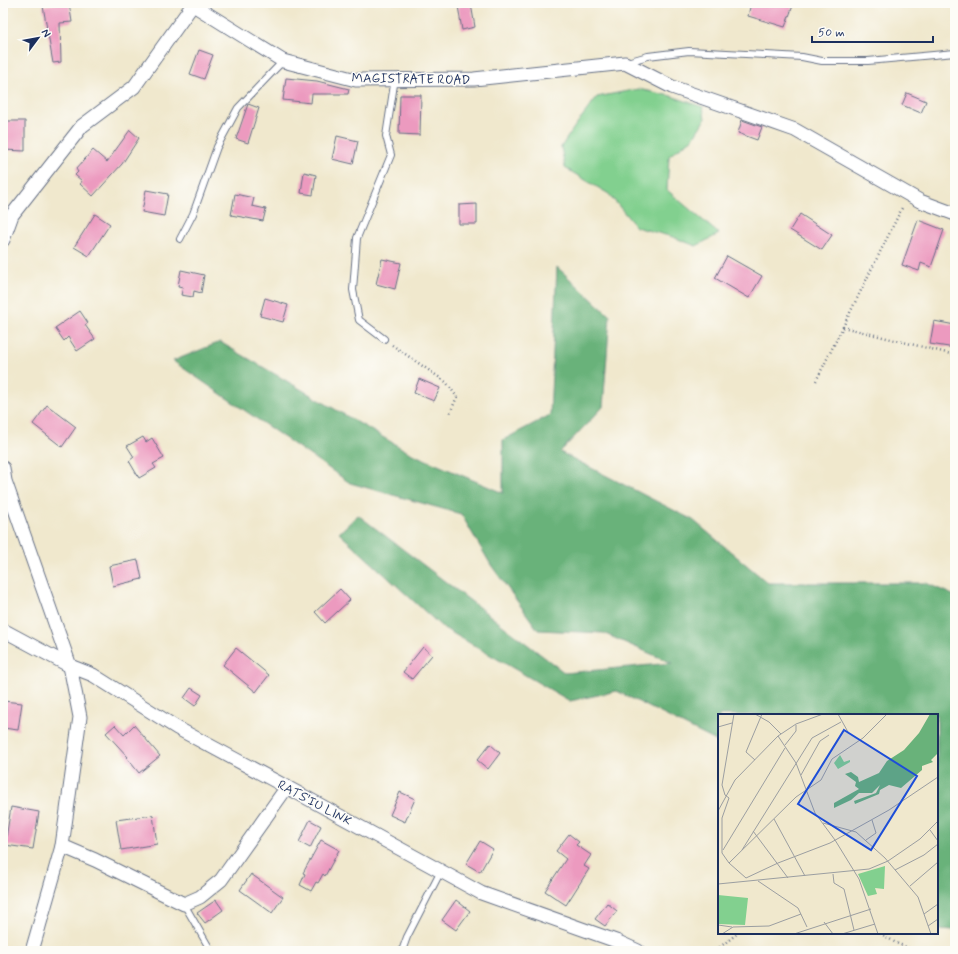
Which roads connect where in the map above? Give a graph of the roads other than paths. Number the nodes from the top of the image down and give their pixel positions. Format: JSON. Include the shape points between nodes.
{"nodes":[{"id":1,"x":192,"y":4,"type":"edge"},
{"id":2,"x":955,"y":53,"type":"edge"},
{"id":3,"x":283,"y":61,"type":"junction"},
{"id":4,"x":625,"y":63,"type":"junction"},
{"id":5,"x":394,"y":78,"type":"junction"},
{"id":6,"x":955,"y":214,"type":"edge"},
{"id":7,"x":180,"y":239,"type":"dead end"},
{"id":8,"x":3,"y":240,"type":"edge"},
{"id":9,"x":384,"y":339,"type":"road end"},
{"id":10,"x":3,"y":468,"type":"edge"},
{"id":11,"x":3,"y":630,"type":"edge"},
{"id":12,"x":70,"y":666,"type":"junction"},
{"id":13,"x":287,"y":787,"type":"junction"},
{"id":14,"x":62,"y":846,"type":"junction"},
{"id":15,"x":442,"y":871,"type":"junction"},
{"id":16,"x":184,"y":904,"type":"junction"},
{"id":17,"x":32,"y":951,"type":"edge"},
{"id":18,"x":211,"y":951,"type":"edge"},
{"id":19,"x":402,"y":951,"type":"edge"},
{"id":20,"x":638,"y":951,"type":"edge"}],
"edges":[{"from":1,"to":3,"type":"street","name":"MAGISTRATE ROAD"},
{"from":1,"to":8,"type":"street","via":[[134,87],[82,126],[73,137],[12,215]]},
{"from":2,"to":4,"type":"lane","via":[[868,61],[822,61],[802,57],[689,51],[648,56]]},
{"from":3,"to":5,"type":"street","name":"MAGISTRATE ROAD","via":[[356,80]]},
{"from":3,"to":7,"type":"lane","via":[[238,108],[218,147],[193,214]]},
{"from":4,"to":5,"type":"street","name":"MAGISTRATE ROAD","via":[[474,79]]},
{"from":4,"to":6,"type":"street","via":[[672,87],[795,130],[920,201]]},
{"from":5,"to":9,"type":"lane","via":[[386,136],[391,155],[357,238],[353,290],[359,320]]},
{"from":10,"to":12,"type":"street","via":[[5,481]]},
{"from":11,"to":12,"type":"street","name":"RATS'IU LINK"},
{"from":12,"to":13,"type":"street","name":"RATS'IU LINK","via":[[93,675],[177,728]]},
{"from":12,"to":14,"type":"street","via":[[80,717]]},
{"from":13,"to":15,"type":"street","name":"RATS'IU LINK"},
{"from":13,"to":16,"type":"street","via":[[221,880],[200,897]]},
{"from":14,"to":16,"type":"street"},
{"from":14,"to":17,"type":"street"},
{"from":15,"to":19,"type":"lane"},
{"from":15,"to":20,"type":"street","name":"RATS'IU LINK","via":[[481,893]]},
{"from":16,"to":18,"type":"lane"}]}
